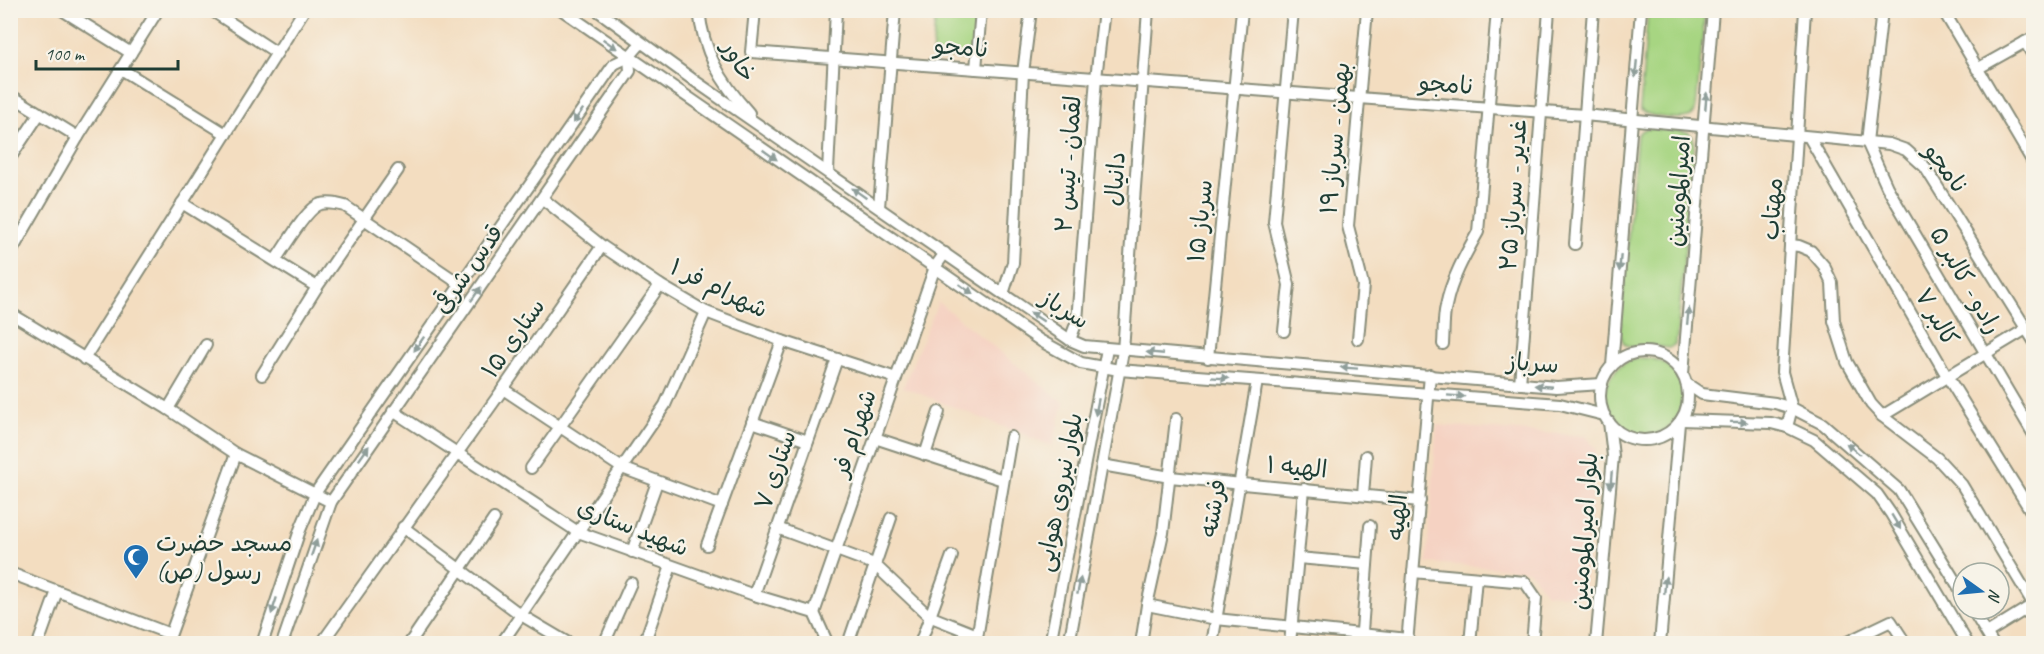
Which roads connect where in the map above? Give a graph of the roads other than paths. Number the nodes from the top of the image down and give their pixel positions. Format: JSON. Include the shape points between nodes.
{"nodes":[{"id":1,"x":62,"y":10,"type":"edge"},
{"id":2,"x":158,"y":10,"type":"edge"},
{"id":3,"x":211,"y":10,"type":"edge"},
{"id":4,"x":304,"y":10,"type":"edge"},
{"id":5,"x":562,"y":10,"type":"edge"},
{"id":6,"x":699,"y":10,"type":"edge"},
{"id":7,"x":755,"y":10,"type":"edge"},
{"id":8,"x":836,"y":10,"type":"edge"},
{"id":9,"x":895,"y":10,"type":"edge"},
{"id":10,"x":981,"y":10,"type":"edge"},
{"id":11,"x":1031,"y":10,"type":"edge"},
{"id":12,"x":1104,"y":10,"type":"edge"},
{"id":13,"x":1148,"y":10,"type":"edge"},
{"id":14,"x":1242,"y":10,"type":"edge"},
{"id":15,"x":1293,"y":10,"type":"edge"},
{"id":16,"x":1367,"y":10,"type":"edge"},
{"id":17,"x":1497,"y":10,"type":"edge"},
{"id":18,"x":1549,"y":10,"type":"edge"},
{"id":19,"x":1593,"y":10,"type":"edge"},
{"id":20,"x":1641,"y":10,"type":"edge"},
{"id":21,"x":1713,"y":10,"type":"edge"},
{"id":22,"x":1805,"y":10,"type":"edge"},
{"id":23,"x":1882,"y":10,"type":"edge"},
{"id":24,"x":1943,"y":10,"type":"edge"},
{"id":25,"x":600,"y":12,"type":"edge"},
{"id":26,"x":2029,"y":40,"type":"edge"},
{"id":27,"x":641,"y":43,"type":"junction"},
{"id":28,"x":131,"y":53,"type":"junction"},
{"id":29,"x":278,"y":53,"type":"junction"},
{"id":30,"x":629,"y":57,"type":"junction"},
{"id":31,"x":2034,"y":57,"type":"edge"},
{"id":32,"x":833,"y":58,"type":"junction"},
{"id":33,"x":712,"y":61,"type":"junction"},
{"id":34,"x":892,"y":63,"type":"junction"},
{"id":35,"x":121,"y":69,"type":"junction"},
{"id":36,"x":976,"y":69,"type":"junction"},
{"id":37,"x":1977,"y":69,"type":"junction"},
{"id":38,"x":1023,"y":73,"type":"junction"},
{"id":39,"x":1096,"y":78,"type":"junction"},
{"id":40,"x":692,"y":79,"type":"junction"},
{"id":41,"x":1143,"y":82,"type":"junction"},
{"id":42,"x":1234,"y":89,"type":"junction"},
{"id":43,"x":1286,"y":93,"type":"junction"},
{"id":44,"x":10,"y":95,"type":"edge"},
{"id":45,"x":1360,"y":98,"type":"junction"},
{"id":46,"x":1489,"y":108,"type":"junction"},
{"id":47,"x":1540,"y":112,"type":"junction"},
{"id":48,"x":40,"y":113,"type":"junction"},
{"id":49,"x":1584,"y":115,"type":"junction"},
{"id":50,"x":1632,"y":119,"type":"junction"},
{"id":51,"x":760,"y":125,"type":"junction"},
{"id":52,"x":1704,"y":125,"type":"junction"},
{"id":53,"x":226,"y":134,"type":"junction"},
{"id":54,"x":1803,"y":136,"type":"junction"},
{"id":55,"x":78,"y":137,"type":"junction"},
{"id":56,"x":1867,"y":142,"type":"junction"},
{"id":57,"x":10,"y":158,"type":"edge"},
{"id":58,"x":2034,"y":164,"type":"edge"},
{"id":59,"x":398,"y":170,"type":"dead end"},
{"id":60,"x":828,"y":171,"type":"junction"},
{"id":61,"x":543,"y":199,"type":"junction"},
{"id":62,"x":182,"y":203,"type":"junction"},
{"id":63,"x":879,"y":207,"type":"junction"},
{"id":64,"x":364,"y":219,"type":"junction"},
{"id":65,"x":1575,"y":244,"type":"dead end"},
{"id":66,"x":1790,"y":245,"type":"junction"},
{"id":67,"x":602,"y":246,"type":"junction"},
{"id":68,"x":10,"y":254,"type":"edge"},
{"id":69,"x":945,"y":254,"type":"junction"},
{"id":70,"x":276,"y":259,"type":"junction"},
{"id":71,"x":935,"y":267,"type":"junction"},
{"id":72,"x":460,"y":284,"type":"junction"},
{"id":73,"x":660,"y":285,"type":"junction"},
{"id":74,"x":317,"y":287,"type":"junction"},
{"id":75,"x":1003,"y":294,"type":"junction"},
{"id":76,"x":706,"y":312,"type":"junction"},
{"id":77,"x":10,"y":313,"type":"edge"},
{"id":78,"x":2026,"y":329,"type":"junction"},
{"id":79,"x":1284,"y":331,"type":"dead end"},
{"id":80,"x":1358,"y":339,"type":"dead end"},
{"id":81,"x":1070,"y":340,"type":"junction"},
{"id":82,"x":782,"y":341,"type":"junction"},
{"id":83,"x":2034,"y":341,"type":"edge"},
{"id":84,"x":1443,"y":344,"type":"dead end"},
{"id":85,"x":206,"y":345,"type":"dead end"},
{"id":86,"x":1107,"y":349,"type":"junction"},
{"id":87,"x":1123,"y":351,"type":"junction"},
{"id":88,"x":1984,"y":353,"type":"junction"},
{"id":89,"x":1208,"y":358,"type":"junction"},
{"id":90,"x":84,"y":359,"type":"junction"},
{"id":91,"x":837,"y":359,"type":"junction"},
{"id":92,"x":406,"y":363,"type":"junction"},
{"id":93,"x":1612,"y":366,"type":"junction"},
{"id":94,"x":1104,"y":369,"type":"junction"},
{"id":95,"x":1119,"y":370,"type":"junction"},
{"id":96,"x":419,"y":374,"type":"junction"},
{"id":97,"x":262,"y":375,"type":"dead end"},
{"id":98,"x":1430,"y":375,"type":"junction"},
{"id":99,"x":1947,"y":376,"type":"junction"},
{"id":100,"x":896,"y":378,"type":"junction"},
{"id":101,"x":1685,"y":379,"type":"junction"},
{"id":102,"x":1257,"y":381,"type":"junction"},
{"id":103,"x":1520,"y":384,"type":"junction"},
{"id":104,"x":1602,"y":384,"type":"junction"},
{"id":105,"x":503,"y":389,"type":"junction"},
{"id":106,"x":1429,"y":394,"type":"junction"},
{"id":107,"x":1792,"y":408,"type":"junction"},
{"id":108,"x":168,"y":409,"type":"junction"},
{"id":109,"x":393,"y":411,"type":"junction"},
{"id":110,"x":939,"y":411,"type":"dead end"},
{"id":111,"x":1882,"y":416,"type":"junction"},
{"id":112,"x":1176,"y":418,"type":"dead end"},
{"id":113,"x":1606,"y":418,"type":"junction"},
{"id":114,"x":752,"y":422,"type":"junction"},
{"id":115,"x":1680,"y":422,"type":"junction"},
{"id":116,"x":560,"y":427,"type":"junction"},
{"id":117,"x":1787,"y":427,"type":"junction"},
{"id":118,"x":2034,"y":435,"type":"edge"},
{"id":119,"x":1011,"y":437,"type":"dead end"},
{"id":120,"x":875,"y":438,"type":"junction"},
{"id":121,"x":808,"y":441,"type":"junction"},
{"id":122,"x":455,"y":453,"type":"junction"},
{"id":123,"x":236,"y":454,"type":"junction"},
{"id":124,"x":925,"y":455,"type":"junction"},
{"id":125,"x":1366,"y":456,"type":"dead end"},
{"id":126,"x":1102,"y":465,"type":"junction"},
{"id":127,"x":531,"y":468,"type":"dead end"},
{"id":128,"x":622,"y":468,"type":"junction"},
{"id":129,"x":1170,"y":477,"type":"junction"},
{"id":130,"x":1003,"y":480,"type":"junction"},
{"id":131,"x":657,"y":482,"type":"junction"},
{"id":132,"x":1239,"y":483,"type":"junction"},
{"id":133,"x":1304,"y":489,"type":"junction"},
{"id":134,"x":316,"y":492,"type":"junction"},
{"id":135,"x":1363,"y":495,"type":"junction"},
{"id":136,"x":1420,"y":501,"type":"junction"},
{"id":137,"x":331,"y":502,"type":"junction"},
{"id":138,"x":722,"y":505,"type":"junction"},
{"id":139,"x":2034,"y":516,"type":"edge"},
{"id":140,"x":891,"y":518,"type":"dead end"},
{"id":141,"x":494,"y":519,"type":"dead end"},
{"id":142,"x":1370,"y":526,"type":"dead end"},
{"id":143,"x":403,"y":527,"type":"junction"},
{"id":144,"x":777,"y":528,"type":"junction"},
{"id":145,"x":578,"y":532,"type":"junction"},
{"id":146,"x":707,"y":545,"type":"dead end"},
{"id":147,"x":836,"y":550,"type":"junction"},
{"id":148,"x":632,"y":552,"type":"junction"},
{"id":149,"x":952,"y":555,"type":"dead end"},
{"id":150,"x":1298,"y":558,"type":"junction"},
{"id":151,"x":874,"y":564,"type":"junction"},
{"id":152,"x":1367,"y":564,"type":"junction"},
{"id":153,"x":671,"y":566,"type":"junction"},
{"id":154,"x":461,"y":570,"type":"junction"},
{"id":155,"x":1413,"y":572,"type":"junction"},
{"id":156,"x":10,"y":573,"type":"edge"},
{"id":157,"x":1951,"y":574,"type":"edge"},
{"id":158,"x":1476,"y":578,"type":"junction"},
{"id":159,"x":632,"y":583,"type":"dead end"},
{"id":160,"x":57,"y":591,"type":"junction"},
{"id":161,"x":754,"y":595,"type":"junction"},
{"id":162,"x":1057,"y":604,"type":"junction"},
{"id":163,"x":1147,"y":605,"type":"junction"},
{"id":164,"x":2033,"y":605,"type":"edge"},
{"id":165,"x":1076,"y":607,"type":"junction"},
{"id":166,"x":814,"y":613,"type":"junction"},
{"id":167,"x":521,"y":615,"type":"junction"},
{"id":168,"x":929,"y":616,"type":"junction"},
{"id":169,"x":1216,"y":619,"type":"junction"},
{"id":170,"x":1980,"y":621,"type":"edge"},
{"id":171,"x":1291,"y":627,"type":"junction"},
{"id":172,"x":1987,"y":633,"type":"junction"},
{"id":173,"x":168,"y":639,"type":"edge"},
{"id":174,"x":977,"y":639,"type":"edge"},
{"id":175,"x":1361,"y":639,"type":"edge"},
{"id":176,"x":1408,"y":641,"type":"edge"},
{"id":177,"x":38,"y":644,"type":"edge"},
{"id":178,"x":262,"y":644,"type":"edge"},
{"id":179,"x":282,"y":644,"type":"edge"},
{"id":180,"x":321,"y":644,"type":"edge"},
{"id":181,"x":410,"y":644,"type":"edge"},
{"id":182,"x":501,"y":644,"type":"edge"},
{"id":183,"x":570,"y":644,"type":"edge"},
{"id":184,"x":604,"y":644,"type":"edge"},
{"id":185,"x":644,"y":644,"type":"edge"},
{"id":186,"x":828,"y":644,"type":"edge"},
{"id":187,"x":848,"y":644,"type":"edge"},
{"id":188,"x":920,"y":644,"type":"edge"},
{"id":189,"x":1050,"y":644,"type":"edge"},
{"id":190,"x":1069,"y":644,"type":"edge"},
{"id":191,"x":1141,"y":644,"type":"edge"},
{"id":192,"x":1212,"y":644,"type":"edge"},
{"id":193,"x":1290,"y":644,"type":"edge"},
{"id":194,"x":1470,"y":644,"type":"edge"},
{"id":195,"x":1532,"y":644,"type":"edge"},
{"id":196,"x":1596,"y":644,"type":"edge"},
{"id":197,"x":1659,"y":644,"type":"edge"},
{"id":198,"x":1843,"y":644,"type":"edge"},
{"id":199,"x":1906,"y":644,"type":"edge"},
{"id":200,"x":1968,"y":644,"type":"edge"},
{"id":201,"x":1993,"y":644,"type":"edge"}],
"edges":[{"from":1,"to":28,"type":"street"},
{"from":2,"to":28,"type":"street"},
{"from":3,"to":29,"type":"street"},
{"from":4,"to":29,"type":"street"},
{"from":5,"to":30,"type":"street","name":"سرباز","one_way":true},
{"from":6,"to":33,"type":"street","name":"خاور","via":[[701,32]]},
{"from":7,"to":32,"type":"street","name":"نامجو","via":[[751,52]]},
{"from":8,"to":32,"type":"street"},
{"from":9,"to":34,"type":"street"},
{"from":10,"to":36,"type":"street"},
{"from":11,"to":38,"type":"street"},
{"from":12,"to":39,"type":"street","name":"لقمان - تیس ۲"},
{"from":13,"to":41,"type":"street","name":"دانیال"},
{"from":14,"to":42,"type":"street","name":"سرباز ۱۵"},
{"from":15,"to":43,"type":"street"},
{"from":16,"to":45,"type":"street","name":"بهمن - سرباز ۱۹"},
{"from":17,"to":46,"type":"street"},
{"from":18,"to":47,"type":"street","name":"غدیر - سرباز ۲۵"},
{"from":19,"to":49,"type":"street"},
{"from":20,"to":50,"type":"street","one_way":true},
{"from":52,"to":21,"type":"street","name":"امیرالمومنین","one_way":true},
{"from":22,"to":54,"type":"street","name":"مهتاب"},
{"from":23,"to":56,"type":"street"},
{"from":24,"to":37,"type":"street"},
{"from":25,"to":27,"type":"street","name":"سرباز"},
{"from":26,"to":31,"type":"street"},
{"from":26,"to":37,"type":"street"},
{"from":27,"to":30,"type":"street"},
{"from":27,"to":40,"type":"street","name":"سرباز"},
{"from":28,"to":35,"type":"street"},
{"from":29,"to":53,"type":"street"},
{"from":30,"to":61,"type":"street","name":"قدس شرقی","via":[[630,70]]},
{"from":30,"to":71,"type":"street","name":"سرباز","one_way":true},
{"from":30,"to":72,"type":"street","one_way":true,"via":[[614,64]]},
{"from":32,"to":34,"type":"street","name":"نامجو"},
{"from":32,"to":60,"type":"street"},
{"from":33,"to":40,"type":"street","via":[[707,81]]},
{"from":33,"to":51,"type":"street","name":"خاور","via":[[722,81]]},
{"from":34,"to":36,"type":"street","name":"نامجو"},
{"from":34,"to":63,"type":"street"},
{"from":35,"to":53,"type":"street"},
{"from":35,"to":55,"type":"street"},
{"from":36,"to":38,"type":"street","name":"نامجو"},
{"from":37,"to":58,"type":"street"},
{"from":38,"to":39,"type":"street","name":"نامجو"},
{"from":38,"to":75,"type":"street","via":[[1013,263]]},
{"from":39,"to":41,"type":"street","name":"نامجو"},
{"from":39,"to":81,"type":"street","name":"لقمان - تیس ۲","via":[[1077,321]]},
{"from":40,"to":51,"type":"street","name":"سرباز"},
{"from":41,"to":42,"type":"street","name":"نامجو"},
{"from":41,"to":87,"type":"street","name":"دانیال"},
{"from":42,"to":43,"type":"street","name":"نامجو"},
{"from":42,"to":89,"type":"street","name":"سرباز ۱۵"},
{"from":43,"to":45,"type":"street","name":"نامجو"},
{"from":43,"to":79,"type":"street","via":[[1274,222],[1290,285]]},
{"from":44,"to":48,"type":"street"},
{"from":45,"to":46,"type":"street","name":"نامجو"},
{"from":45,"to":80,"type":"street","name":"بهمن - سرباز ۱۹","via":[[1348,226],[1364,285]]},
{"from":46,"to":47,"type":"street","name":"نامجو"},
{"from":46,"to":84,"type":"street","via":[[1478,232],[1448,296]]},
{"from":47,"to":49,"type":"street","name":"نامجو"},
{"from":47,"to":103,"type":"street","name":"غدیر - سرباز ۲۵"},
{"from":48,"to":55,"type":"street"},
{"from":48,"to":57,"type":"street"},
{"from":49,"to":50,"type":"street","name":"نامجو"},
{"from":49,"to":65,"type":"street"},
{"from":50,"to":52,"type":"street","name":"نامجو"},
{"from":50,"to":93,"type":"street","one_way":true},
{"from":51,"to":60,"type":"street","name":"سرباز"},
{"from":52,"to":54,"type":"street","name":"نامجو"},
{"from":101,"to":52,"type":"street","name":"امیرالمومنین","one_way":true},
{"from":53,"to":62,"type":"street"},
{"from":54,"to":56,"type":"street","name":"نامجو"},
{"from":54,"to":66,"type":"street","name":"مهتاب"},
{"from":54,"to":99,"type":"street","name":"کالبر ۷"},
{"from":55,"to":68,"type":"street"},
{"from":56,"to":78,"type":"street","name":"نامجو","via":[[1906,150],[1925,167]]},
{"from":56,"to":88,"type":"street","name":"رادو - کالبر ۵","via":[[1887,187]]},
{"from":59,"to":64,"type":"street"},
{"from":63,"to":60,"type":"street","name":"سرباز","one_way":true},
{"from":61,"to":67,"type":"street","name":"شهرام فر ۱"},
{"from":96,"to":61,"type":"street","name":"قدس شرقی","one_way":true},
{"from":62,"to":70,"type":"street"},
{"from":62,"to":90,"type":"street"},
{"from":63,"to":69,"type":"street","name":"سرباز"},
{"from":64,"to":70,"type":"street","via":[[345,206],[319,204]]},
{"from":64,"to":72,"type":"street"},
{"from":64,"to":74,"type":"street"},
{"from":66,"to":107,"type":"street","name":"مهتاب","via":[[1782,372]]},
{"from":66,"to":111,"type":"street","via":[[1811,251],[1824,266],[1832,283],[1834,321],[1847,362]]},
{"from":67,"to":73,"type":"street","name":"شهرام فر ۱"},
{"from":67,"to":105,"type":"street","name":"ستاری ۱۵"},
{"from":69,"to":71,"type":"street","name":"شهرام فر"},
{"from":69,"to":75,"type":"street","name":"سرباز"},
{"from":70,"to":74,"type":"street"},
{"from":71,"to":94,"type":"street","name":"سرباز","one_way":true,"via":[[1060,353]]},
{"from":71,"to":100,"type":"street","name":"شهرام فر"},
{"from":72,"to":92,"type":"street","one_way":true},
{"from":73,"to":76,"type":"street","name":"شهرام فر ۱"},
{"from":73,"to":116,"type":"street"},
{"from":74,"to":97,"type":"street"},
{"from":81,"to":75,"type":"street","name":"سرباز","one_way":true},
{"from":76,"to":82,"type":"street","name":"شهرام فر ۱"},
{"from":76,"to":128,"type":"street","via":[[665,405]]},
{"from":77,"to":90,"type":"street"},
{"from":78,"to":83,"type":"street","name":"نامجو"},
{"from":78,"to":88,"type":"street"},
{"from":81,"to":86,"type":"street","name":"سرباز"},
{"from":82,"to":91,"type":"street","name":"شهرام فر ۱"},
{"from":82,"to":114,"type":"street"},
{"from":85,"to":108,"type":"street"},
{"from":86,"to":87,"type":"street","name":"سرباز"},
{"from":86,"to":94,"type":"street","name":"بلوار نیروی هوایی"},
{"from":89,"to":87,"type":"street","name":"سرباز","one_way":true},
{"from":87,"to":95,"type":"street","name":"دانیال"},
{"from":88,"to":99,"type":"street"},
{"from":88,"to":118,"type":"street","name":"رادو - کالبر ۵"},
{"from":98,"to":89,"type":"street","name":"سرباز","one_way":true},
{"from":90,"to":108,"type":"street"},
{"from":91,"to":100,"type":"street","name":"شهرام فر ۱"},
{"from":91,"to":121,"type":"street","name":"ستاری ۷"},
{"from":92,"to":96,"type":"street"},
{"from":92,"to":134,"type":"street"},
{"from":93,"to":101,"type":"street","via":[[1634,353],[1648,352],[1673,363]]},
{"from":93,"to":104,"type":"street"},
{"from":94,"to":95,"type":"street","name":"سرباز"},
{"from":94,"to":162,"type":"street","name":"بلوار نیروی هوایی","one_way":true},
{"from":95,"to":102,"type":"street","name":"سرباز","one_way":true},
{"from":95,"to":126,"type":"street","name":"بلوار نیروی هوایی"},
{"from":96,"to":109,"type":"street","name":"قدس شرقی"},
{"from":98,"to":103,"type":"street","name":"سرباز"},
{"from":98,"to":106,"type":"street","name":"الهیه"},
{"from":99,"to":111,"type":"street"},
{"from":99,"to":139,"type":"street","name":"کالبر ۷"},
{"from":100,"to":120,"type":"street","name":"شهرام فر"},
{"from":101,"to":107,"type":"street","via":[[1702,394]]},
{"from":101,"to":115,"type":"street","via":[[1688,403]]},
{"from":102,"to":106,"type":"street","name":"سرباز"},
{"from":102,"to":132,"type":"street","name":"فرشته"},
{"from":104,"to":103,"type":"street","name":"سرباز","one_way":true},
{"from":104,"to":113,"type":"street","via":[[1600,395]]},
{"from":105,"to":116,"type":"street"},
{"from":105,"to":122,"type":"street","name":"ستاری ۱۵"},
{"from":106,"to":113,"type":"street","name":"سرباز","one_way":true,"via":[[1560,404]]},
{"from":106,"to":136,"type":"street","name":"الهیه"},
{"from":107,"to":117,"type":"street"},
{"from":157,"to":107,"type":"street","one_way":true,"via":[[1899,490],[1823,424]]},
{"from":108,"to":123,"type":"street"},
{"from":109,"to":122,"type":"street","name":"شهید ستاری"},
{"from":137,"to":109,"type":"street","name":"قدس شرقی","one_way":true},
{"from":110,"to":124,"type":"street"},
{"from":111,"to":164,"type":"street","via":[[1937,458],[1962,485]]},
{"from":112,"to":129,"type":"street"},
{"from":113,"to":115,"type":"street","via":[[1618,432],[1643,440],[1663,435]]},
{"from":113,"to":196,"type":"street","name":"بلوار امیرالمومنین","one_way":true,"via":[[1613,456]]},
{"from":114,"to":121,"type":"street"},
{"from":114,"to":138,"type":"street"},
{"from":115,"to":117,"type":"street","one_way":true,"via":[[1771,423]]},
{"from":197,"to":115,"type":"street","one_way":true},
{"from":116,"to":127,"type":"street"},
{"from":116,"to":128,"type":"street"},
{"from":117,"to":200,"type":"street","one_way":true,"via":[[1814,440],[1877,494]]},
{"from":119,"to":130,"type":"street"},
{"from":120,"to":124,"type":"street"},
{"from":120,"to":147,"type":"street","name":"شهرام فر"},
{"from":121,"to":144,"type":"street","name":"ستاری ۷"},
{"from":122,"to":143,"type":"street","name":"ستاری ۱۵"},
{"from":122,"to":145,"type":"street","name":"شهید ستاری"},
{"from":123,"to":134,"type":"street"},
{"from":123,"to":173,"type":"street"},
{"from":124,"to":130,"type":"street"},
{"from":125,"to":135,"type":"street"},
{"from":126,"to":129,"type":"street","name":"الهیه ۱"},
{"from":165,"to":126,"type":"street","name":"بلوار نیروی هوایی","one_way":true},
{"from":128,"to":131,"type":"street"},
{"from":128,"to":145,"type":"street"},
{"from":129,"to":132,"type":"street","name":"الهیه ۱"},
{"from":129,"to":163,"type":"street","via":[[1163,534]]},
{"from":130,"to":174,"type":"street"},
{"from":131,"to":138,"type":"street"},
{"from":131,"to":148,"type":"street"},
{"from":132,"to":133,"type":"street","name":"الهیه ۱"},
{"from":132,"to":169,"type":"street","name":"فرشته"},
{"from":133,"to":135,"type":"street","name":"الهیه ۱"},
{"from":133,"to":150,"type":"street"},
{"from":134,"to":137,"type":"street"},
{"from":134,"to":178,"type":"street","one_way":true},
{"from":135,"to":136,"type":"street","name":"الهیه ۱"},
{"from":136,"to":155,"type":"street","name":"الهیه"},
{"from":179,"to":137,"type":"street","name":"قدس شرقی","one_way":true},
{"from":138,"to":146,"type":"street"},
{"from":140,"to":151,"type":"street"},
{"from":141,"to":154,"type":"street"},
{"from":142,"to":152,"type":"street"},
{"from":143,"to":154,"type":"street"},
{"from":143,"to":180,"type":"street","name":"ستاری ۱۵"},
{"from":144,"to":147,"type":"street"},
{"from":144,"to":161,"type":"street","name":"ستاری ۷"},
{"from":145,"to":148,"type":"street","name":"شهید ستاری"},
{"from":145,"to":167,"type":"street"},
{"from":147,"to":151,"type":"street"},
{"from":147,"to":166,"type":"street","name":"شهرام فر"},
{"from":148,"to":153,"type":"street","name":"شهید ستاری"},
{"from":149,"to":168,"type":"street"},
{"from":150,"to":152,"type":"street"},
{"from":150,"to":171,"type":"street"},
{"from":151,"to":168,"type":"street"},
{"from":151,"to":187,"type":"street"},
{"from":152,"to":175,"type":"street"},
{"from":153,"to":161,"type":"street","name":"شهید ستاری"},
{"from":153,"to":185,"type":"street"},
{"from":154,"to":167,"type":"street"},
{"from":154,"to":181,"type":"street"},
{"from":155,"to":158,"type":"street"},
{"from":155,"to":176,"type":"street","name":"الهیه"},
{"from":156,"to":160,"type":"street"},
{"from":158,"to":194,"type":"street"},
{"from":158,"to":195,"type":"street","via":[[1525,582],[1536,598]]},
{"from":159,"to":184,"type":"street"},
{"from":160,"to":173,"type":"street"},
{"from":160,"to":177,"type":"street"},
{"from":161,"to":166,"type":"street","name":"شهید ستاری"},
{"from":162,"to":165,"type":"street"},
{"from":162,"to":189,"type":"street","name":"بلوار نیروی هوایی"},
{"from":163,"to":169,"type":"street"},
{"from":163,"to":191,"type":"street"},
{"from":164,"to":172,"type":"street"},
{"from":165,"to":190,"type":"street","name":"بلوار نیروی هوایی"},
{"from":166,"to":186,"type":"street"},
{"from":167,"to":182,"type":"street"},
{"from":167,"to":183,"type":"street"},
{"from":168,"to":174,"type":"street"},
{"from":168,"to":188,"type":"street"},
{"from":169,"to":171,"type":"street"},
{"from":169,"to":192,"type":"street","name":"فرشته"},
{"from":170,"to":172,"type":"street"},
{"from":171,"to":175,"type":"street"},
{"from":171,"to":193,"type":"street"},
{"from":172,"to":201,"type":"street"},
{"from":175,"to":176,"type":"street"},
{"from":198,"to":199,"type":"street","via":[[1891,621]]}]}
